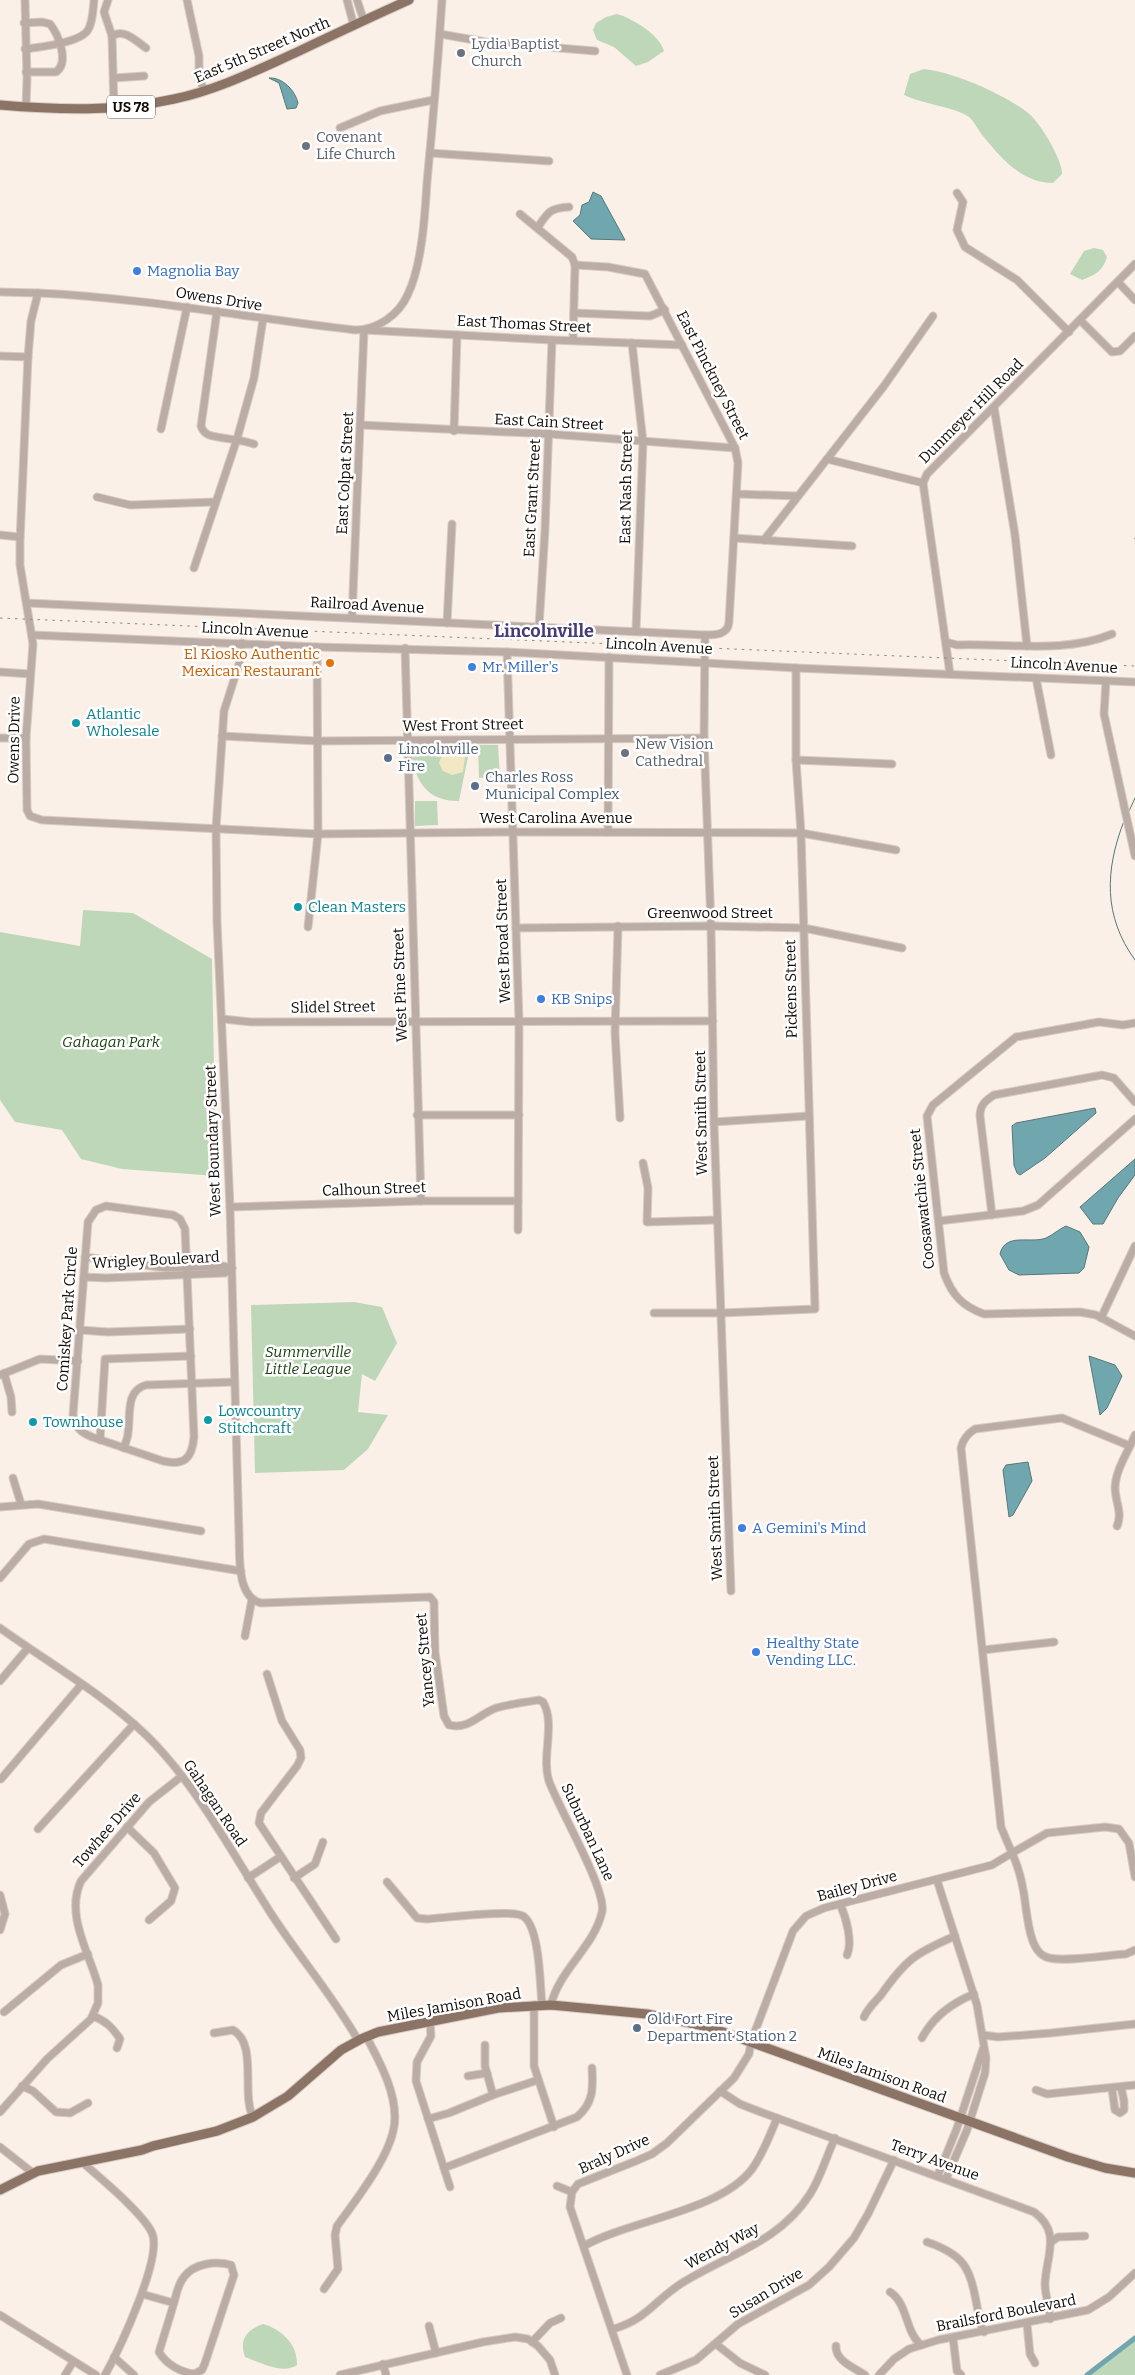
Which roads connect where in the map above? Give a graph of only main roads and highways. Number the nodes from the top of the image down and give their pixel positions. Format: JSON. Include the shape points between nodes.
{"nodes":[{"id":1,"x":409,"y":0,"type":"edge"},
{"id":2,"x":0,"y":105,"type":"edge"},
{"id":3,"x":1135,"y":2173,"type":"edge"},
{"id":4,"x":0,"y":2190,"type":"edge"}],
"edges":[{"from":1,"to":2,"type":"main road","name":"East 5th Street North","number":"US 78","via":[[250,74],[205,91],[160,102],[114,108],[74,110]]},
{"from":3,"to":4,"type":"main road","name":"Miles Jamison Road","via":[[1080,2161],[709,2027],[662,2016],[584,2006],[542,2005],[498,2008],[362,2038],[341,2050],[288,2096],[230,2127],[33,2174]]}]}
